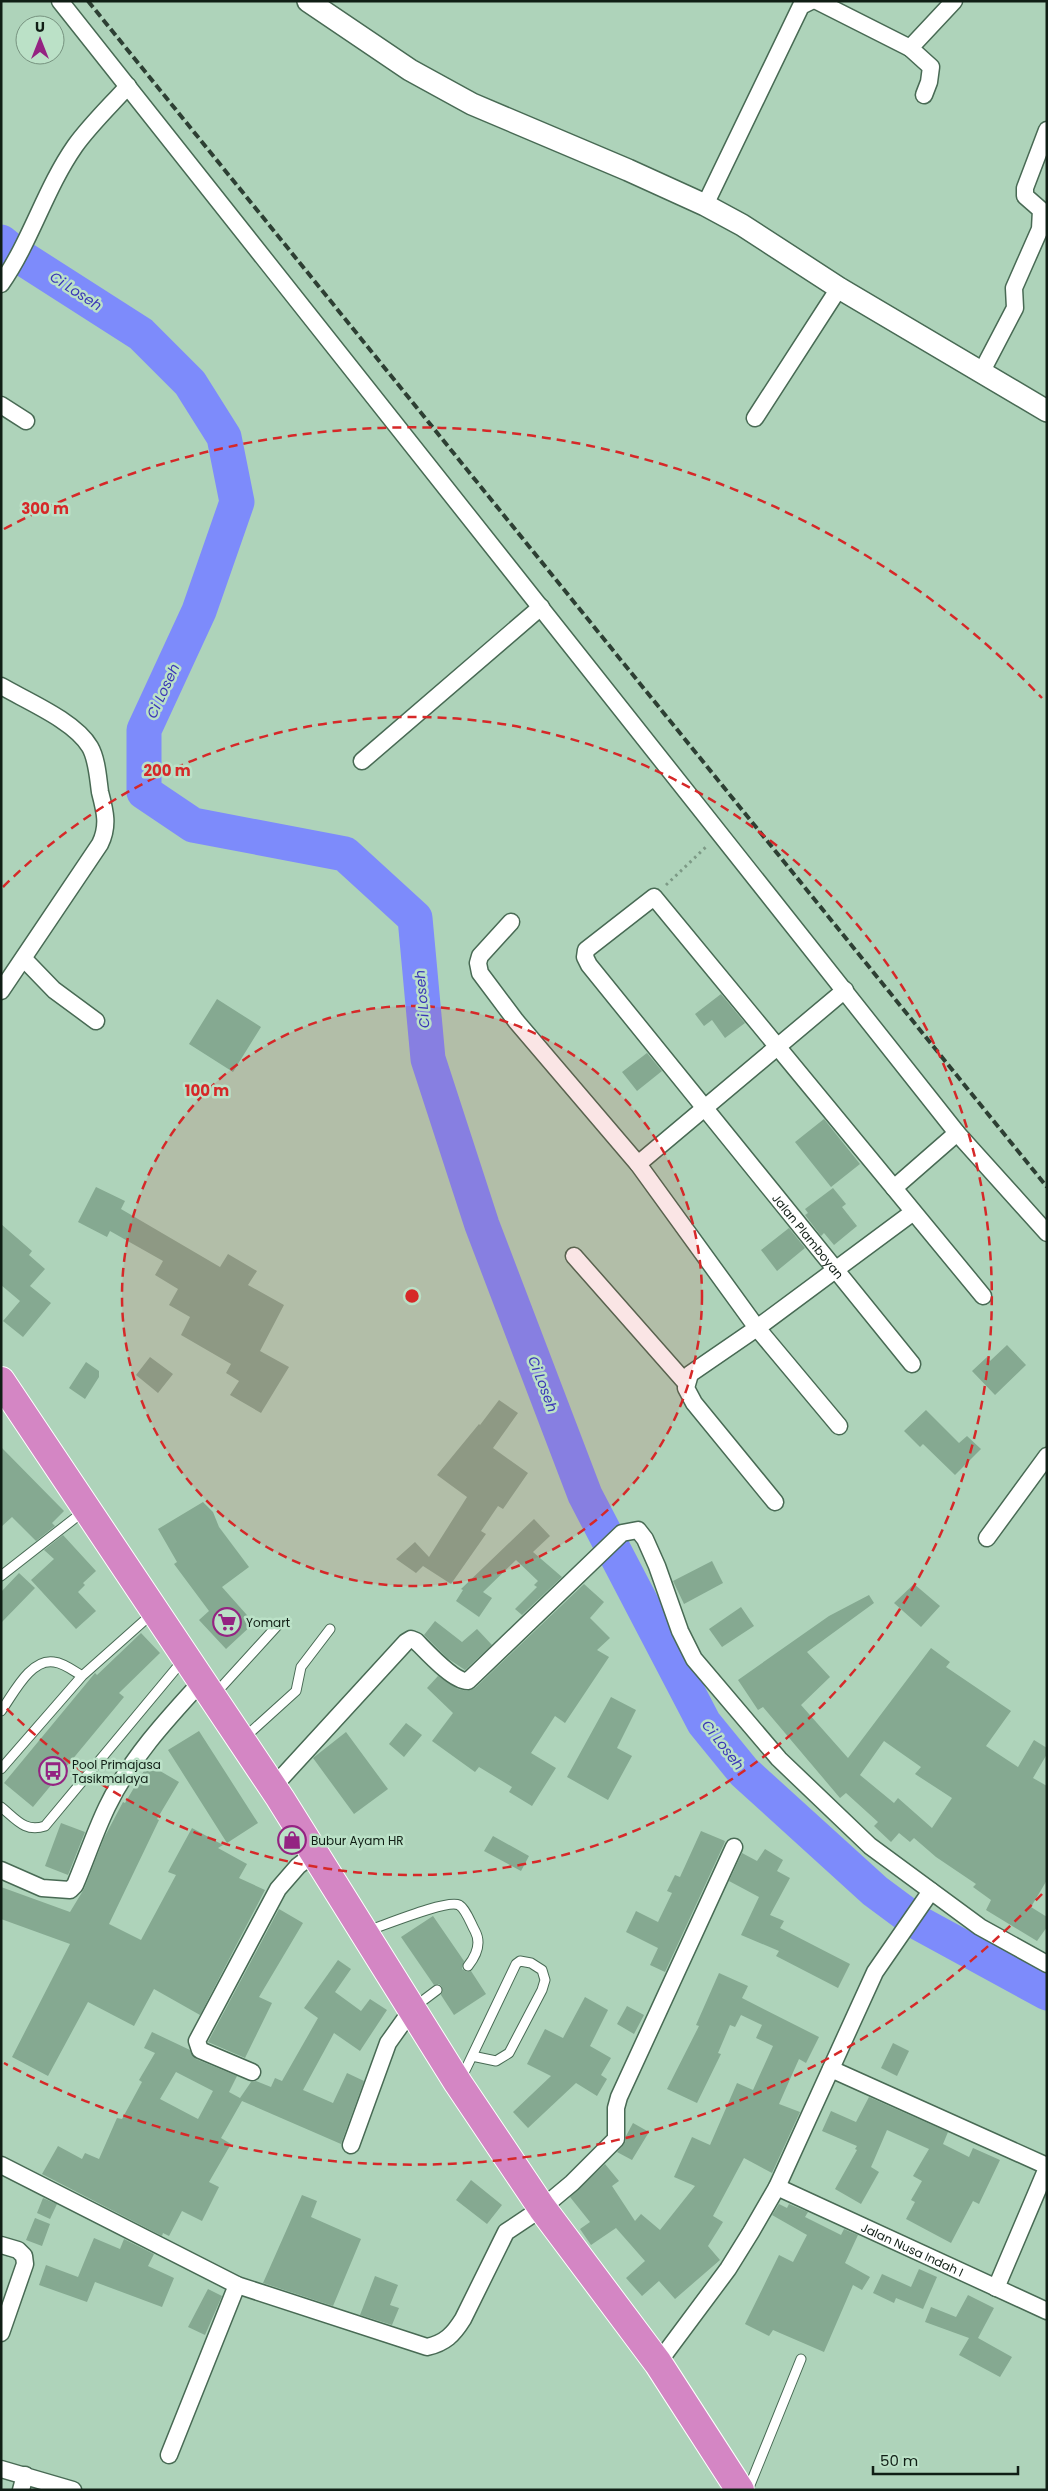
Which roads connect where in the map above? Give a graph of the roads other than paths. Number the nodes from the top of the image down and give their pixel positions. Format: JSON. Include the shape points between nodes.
{"nodes":[{"id":1,"x":60,"y":1,"type":"edge"},
{"id":2,"x":308,"y":1,"type":"edge"},
{"id":3,"x":811,"y":1,"type":"edge"},
{"id":4,"x":817,"y":1,"type":"edge"},
{"id":5,"x":954,"y":1,"type":"edge"},
{"id":6,"x":910,"y":48,"type":"junction"},
{"id":7,"x":128,"y":86,"type":"junction"},
{"id":8,"x":924,"y":95,"type":"dead end"},
{"id":9,"x":1047,"y":130,"type":"edge"},
{"id":10,"x":705,"y":205,"type":"junction"},
{"id":11,"x":1,"y":284,"type":"edge"},
{"id":12,"x":839,"y":288,"type":"junction"},
{"id":13,"x":981,"y":373,"type":"junction"},
{"id":14,"x":1,"y":404,"type":"edge"},
{"id":15,"x":1047,"y":411,"type":"edge"},
{"id":16,"x":755,"y":418,"type":"dead end"},
{"id":17,"x":26,"y":421,"type":"dead end"},
{"id":18,"x":541,"y":607,"type":"junction"},
{"id":19,"x":1,"y":686,"type":"edge"},
{"id":20,"x":362,"y":760,"type":"dead end"},
{"id":21,"x":510,"y":922,"type":"dead end"},
{"id":22,"x":24,"y":959,"type":"junction"},
{"id":23,"x":845,"y":990,"type":"junction"},
{"id":24,"x":1,"y":991,"type":"edge"},
{"id":25,"x":96,"y":1020,"type":"dead end"},
{"id":26,"x":778,"y":1048,"type":"junction"},
{"id":27,"x":705,"y":1107,"type":"junction"},
{"id":28,"x":957,"y":1133,"type":"junction"},
{"id":29,"x":638,"y":1164,"type":"junction"},
{"id":30,"x":894,"y":1188,"type":"junction"},
{"id":31,"x":912,"y":1213,"type":"junction"},
{"id":32,"x":1047,"y":1233,"type":"edge"},
{"id":33,"x":574,"y":1256,"type":"dead end"},
{"id":34,"x":838,"y":1270,"type":"junction"},
{"id":35,"x":983,"y":1296,"type":"dead end"},
{"id":36,"x":757,"y":1328,"type":"junction"},
{"id":37,"x":912,"y":1364,"type":"dead end"},
{"id":38,"x":1,"y":1381,"type":"edge"},
{"id":39,"x":686,"y":1383,"type":"junction"},
{"id":40,"x":838,"y":1426,"type":"dead end"},
{"id":41,"x":1047,"y":1456,"type":"edge"},
{"id":42,"x":775,"y":1502,"type":"dead end"},
{"id":43,"x":86,"y":1510,"type":"junction"},
{"id":44,"x":987,"y":1538,"type":"dead end"},
{"id":45,"x":1,"y":1576,"type":"edge"},
{"id":46,"x":154,"y":1612,"type":"junction"},
{"id":47,"x":277,"y":1626,"type":"dead end"},
{"id":48,"x":330,"y":1629,"type":"dead end"},
{"id":49,"x":185,"y":1657,"type":"junction"},
{"id":50,"x":82,"y":1676,"type":"junction"},
{"id":51,"x":207,"y":1689,"type":"junction"},
{"id":52,"x":1,"y":1711,"type":"edge"},
{"id":53,"x":242,"y":1740,"type":"junction"},
{"id":54,"x":1,"y":1768,"type":"edge"},
{"id":55,"x":273,"y":1787,"type":"junction"},
{"id":56,"x":1,"y":1807,"type":"edge"},
{"id":57,"x":734,"y":1847,"type":"dead end"},
{"id":58,"x":316,"y":1853,"type":"junction"},
{"id":59,"x":1,"y":1870,"type":"edge"},
{"id":60,"x":931,"y":1890,"type":"junction"},
{"id":61,"x":364,"y":1932,"type":"junction"},
{"id":62,"x":1047,"y":1964,"type":"edge"},
{"id":63,"x":468,"y":1966,"type":"dead end"},
{"id":64,"x":437,"y":1990,"type":"dead end"},
{"id":65,"x":413,"y":2008,"type":"junction"},
{"id":66,"x":472,"y":2056,"type":"junction"},
{"id":67,"x":831,"y":2069,"type":"junction"},
{"id":68,"x":252,"y":2072,"type":"dead end"},
{"id":69,"x":458,"y":2083,"type":"junction"},
{"id":70,"x":351,"y":2145,"type":"dead end"},
{"id":71,"x":1,"y":2165,"type":"edge"},
{"id":72,"x":1047,"y":2167,"type":"edge"},
{"id":73,"x":776,"y":2187,"type":"junction"},
{"id":74,"x":542,"y":2208,"type":"junction"},
{"id":75,"x":1,"y":2245,"type":"edge"},
{"id":76,"x":237,"y":2285,"type":"junction"},
{"id":77,"x":996,"y":2288,"type":"junction"},
{"id":78,"x":1047,"y":2311,"type":"edge"},
{"id":79,"x":2,"y":2328,"type":"edge"},
{"id":80,"x":801,"y":2359,"type":"dead end"},
{"id":81,"x":658,"y":2363,"type":"junction"},
{"id":82,"x":169,"y":2455,"type":"dead end"},
{"id":83,"x":1,"y":2468,"type":"edge"},
{"id":84,"x":23,"y":2482,"type":"edge"},
{"id":85,"x":73,"y":2490,"type":"edge"},
{"id":86,"x":740,"y":2490,"type":"edge"},
{"id":87,"x":748,"y":2490,"type":"edge"}],
"edges":[{"from":1,"to":7,"type":"street"},
{"from":2,"to":10,"type":"street","via":[[410,70],[472,104]]},
{"from":3,"to":10,"type":"street","via":[[801,6]]},
{"from":4,"to":6,"type":"street"},
{"from":5,"to":6,"type":"street"},
{"from":6,"to":8,"type":"street","via":[[931,67]]},
{"from":7,"to":11,"type":"street","via":[[75,145],[24,247]]},
{"from":7,"to":18,"type":"street"},
{"from":9,"to":13,"type":"street","via":[[1025,188],[1025,196],[1041,210],[1040,229],[1014,288],[1015,308]]},
{"from":10,"to":12,"type":"street"},
{"from":12,"to":13,"type":"street"},
{"from":12,"to":16,"type":"street"},
{"from":13,"to":15,"type":"street"},
{"from":14,"to":17,"type":"street"},
{"from":18,"to":20,"type":"street"},
{"from":18,"to":23,"type":"street"},
{"from":19,"to":22,"type":"street","via":[[71,726],[91,748],[106,818],[106,832],[100,844]]},
{"from":21,"to":29,"type":"street","via":[[480,956],[480,973],[516,1021]]},
{"from":22,"to":24,"type":"street"},
{"from":22,"to":25,"type":"street","via":[[54,990]]},
{"from":23,"to":26,"type":"street"},
{"from":23,"to":28,"type":"street"},
{"from":26,"to":27,"type":"street"},
{"from":26,"to":27,"type":"street","name":"Jalan Plamboyan","via":[[654,897],[586,950],[585,957]]},
{"from":26,"to":30,"type":"street"},
{"from":27,"to":29,"type":"street"},
{"from":27,"to":34,"type":"street","name":"Jalan Plamboyan"},
{"from":28,"to":30,"type":"street"},
{"from":28,"to":32,"type":"street"},
{"from":29,"to":36,"type":"street"},
{"from":30,"to":31,"type":"street"},
{"from":31,"to":34,"type":"street"},
{"from":31,"to":35,"type":"street"},
{"from":33,"to":39,"type":"street"},
{"from":34,"to":36,"type":"street"},
{"from":34,"to":37,"type":"street","name":"Jalan Plamboyan"},
{"from":36,"to":39,"type":"street","via":[[690,1374]]},
{"from":36,"to":40,"type":"street"},
{"from":38,"to":43,"type":"highway"},
{"from":39,"to":42,"type":"street","via":[[694,1404]]},
{"from":41,"to":44,"type":"street"},
{"from":43,"to":45,"type":"lane"},
{"from":43,"to":46,"type":"highway"},
{"from":46,"to":49,"type":"highway"},
{"from":46,"to":50,"type":"lane"},
{"from":47,"to":51,"type":"lane"},
{"from":48,"to":53,"type":"lane","via":[[301,1667],[296,1691]]},
{"from":49,"to":51,"type":"highway"},
{"from":49,"to":56,"type":"lane","via":[[45,1826],[34,1830],[26,1828]]},
{"from":50,"to":52,"type":"lane","via":[[53,1661],[41,1664],[33,1668]]},
{"from":50,"to":54,"type":"lane"},
{"from":51,"to":53,"type":"highway"},
{"from":51,"to":59,"type":"street","via":[[160,1728],[120,1783],[70,1890],[42,1888]]},
{"from":53,"to":55,"type":"highway"},
{"from":55,"to":58,"type":"highway"},
{"from":55,"to":60,"type":"street","via":[[406,1642],[416,1641],[454,1677],[468,1681],[622,1533],[638,1530],[662,1577],[680,1632],[694,1659],[779,1759],[870,1846]]},
{"from":57,"to":74,"type":"street","via":[[619,2097],[616,2139],[599,2159]]},
{"from":58,"to":61,"type":"highway"},
{"from":58,"to":68,"type":"street","via":[[298,1866],[278,1889],[197,2041],[200,2050]]},
{"from":60,"to":62,"type":"street","via":[[980,1927]]},
{"from":60,"to":67,"type":"street","via":[[875,1972]]},
{"from":61,"to":63,"type":"lane","via":[[456,1904],[462,1906],[477,1935],[477,1956]]},
{"from":61,"to":65,"type":"highway"},
{"from":64,"to":65,"type":"lane"},
{"from":65,"to":69,"type":"highway"},
{"from":65,"to":70,"type":"street","via":[[388,2043]]},
{"from":66,"to":66,"type":"lane","via":[[516,1964],[520,1961],[531,1963],[542,1970],[545,1980],[542,1990],[509,2053],[496,2061]]},
{"from":66,"to":69,"type":"lane"},
{"from":67,"to":72,"type":"street"},
{"from":67,"to":73,"type":"street"},
{"from":69,"to":74,"type":"highway"},
{"from":71,"to":76,"type":"street"},
{"from":72,"to":77,"type":"street"},
{"from":73,"to":77,"type":"street","name":"Jalan Nusa Indah I"},
{"from":73,"to":81,"type":"street","via":[[728,2269]]},
{"from":74,"to":76,"type":"street","via":[[501,2238],[462,2319],[442,2344],[427,2347]]},
{"from":74,"to":81,"type":"highway"},
{"from":75,"to":79,"type":"street","via":[[18,2250],[24,2256],[25,2264]]},
{"from":76,"to":82,"type":"street"},
{"from":77,"to":78,"type":"street","name":"Jalan Nusa Indah I"},
{"from":80,"to":87,"type":"lane"},
{"from":81,"to":86,"type":"highway"},
{"from":83,"to":84,"type":"street"},
{"from":84,"to":85,"type":"street"}]}
